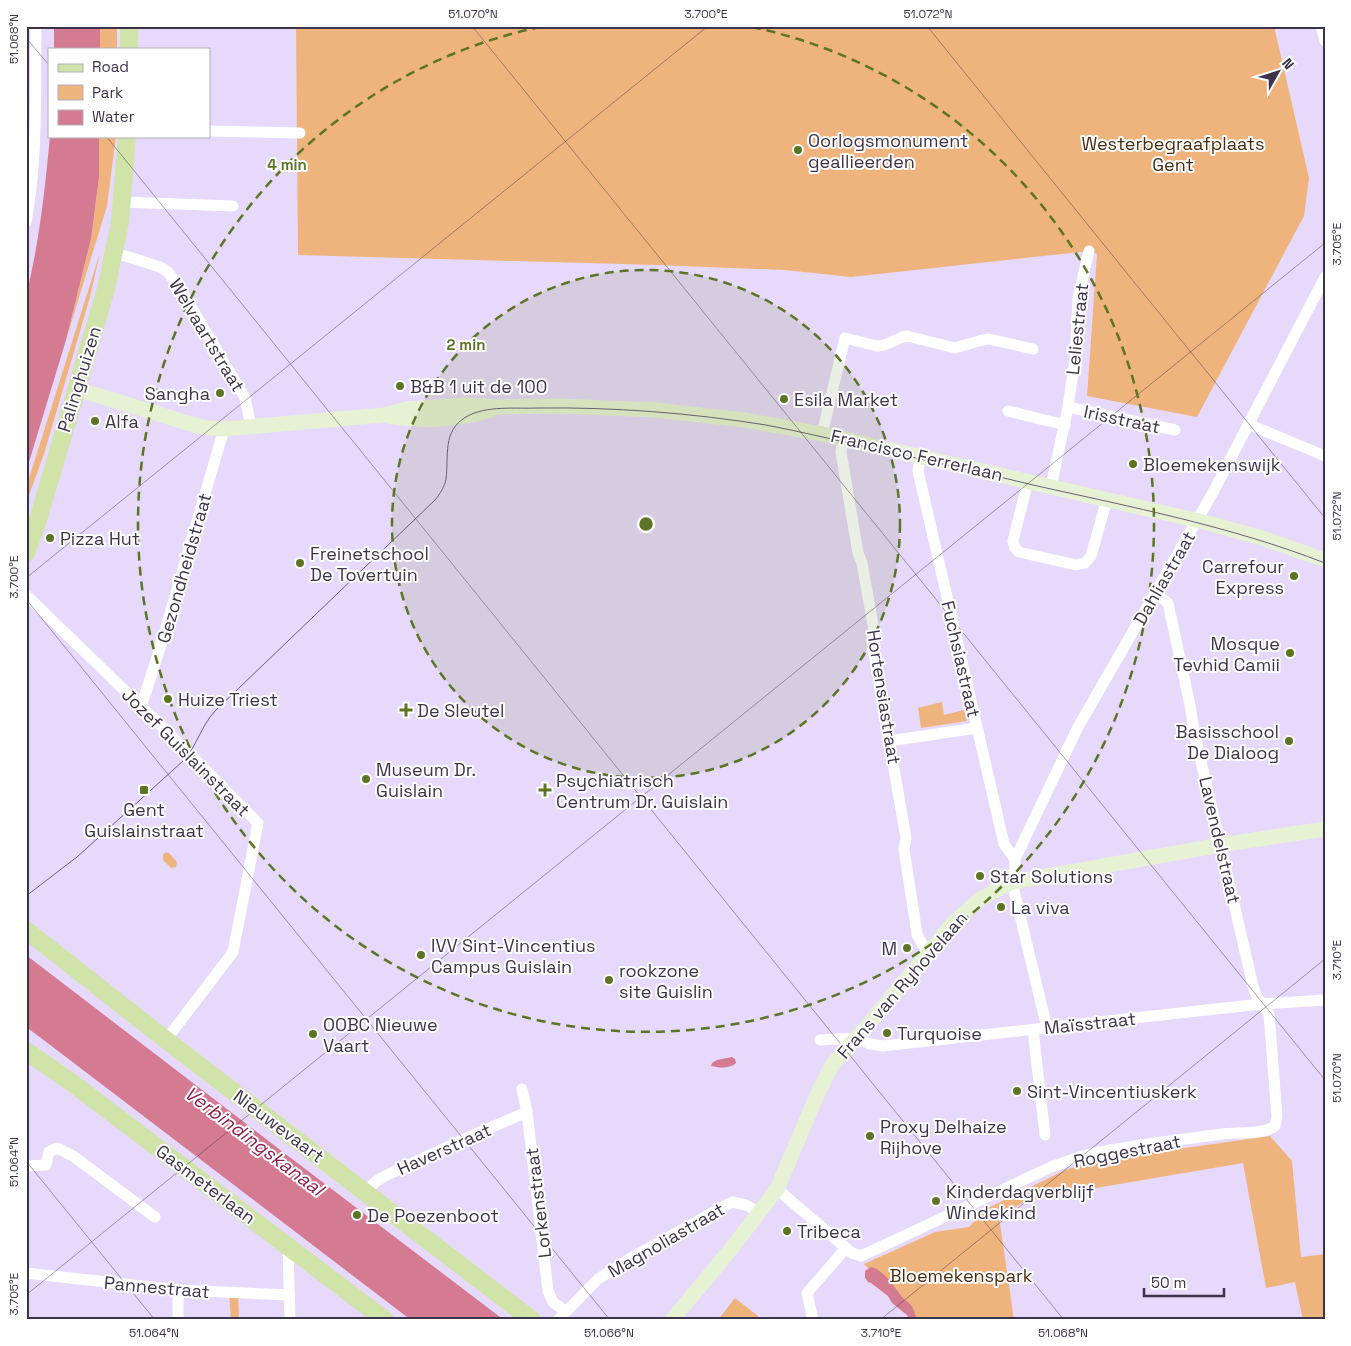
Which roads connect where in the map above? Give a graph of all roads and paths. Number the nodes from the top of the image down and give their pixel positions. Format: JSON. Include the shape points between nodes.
{"nodes":[{"id":1,"x":36,"y":26,"type":"edge"},
{"id":2,"x":129,"y":26,"type":"edge"},
{"id":3,"x":1321,"y":26,"type":"edge"},
{"id":4,"x":1325,"y":41,"type":"edge"},
{"id":5,"x":129,"y":48,"type":"edge"},
{"id":6,"x":210,"y":131,"type":"edge"},
{"id":7,"x":300,"y":133,"type":"dead end"},
{"id":8,"x":127,"y":138,"type":"edge"},
{"id":9,"x":122,"y":202,"type":"junction"},
{"id":10,"x":233,"y":206,"type":"dead end"},
{"id":11,"x":26,"y":222,"type":"edge"},
{"id":12,"x":1089,"y":251,"type":"dead end"},
{"id":13,"x":114,"y":255,"type":"junction"},
{"id":14,"x":1325,"y":277,"type":"edge"},
{"id":15,"x":1033,"y":349,"type":"dead end"},
{"id":16,"x":77,"y":388,"type":"junction"},
{"id":17,"x":1068,"y":408,"type":"junction"},
{"id":18,"x":1008,"y":411,"type":"dead end"},
{"id":19,"x":1248,"y":424,"type":"junction"},
{"id":20,"x":1065,"y":425,"type":"junction"},
{"id":21,"x":251,"y":426,"type":"junction"},
{"id":22,"x":224,"y":429,"type":"junction"},
{"id":23,"x":1175,"y":430,"type":"dead end"},
{"id":24,"x":822,"y":434,"type":"junction"},
{"id":25,"x":843,"y":439,"type":"junction"},
{"id":26,"x":920,"y":456,"type":"junction"},
{"id":27,"x":1325,"y":456,"type":"edge"},
{"id":28,"x":1028,"y":481,"type":"junction"},
{"id":29,"x":1051,"y":486,"type":"junction"},
{"id":30,"x":1107,"y":499,"type":"junction"},
{"id":31,"x":1197,"y":520,"type":"junction"},
{"id":32,"x":31,"y":524,"type":"edge"},
{"id":33,"x":26,"y":553,"type":"edge"},
{"id":34,"x":1325,"y":560,"type":"edge"},
{"id":35,"x":1155,"y":593,"type":"junction"},
{"id":36,"x":26,"y":596,"type":"edge"},
{"id":37,"x":141,"y":707,"type":"junction"},
{"id":38,"x":977,"y":728,"type":"junction"},
{"id":39,"x":889,"y":741,"type":"junction"},
{"id":40,"x":1325,"y":829,"type":"edge"},
{"id":41,"x":1221,"y":845,"type":"junction"},
{"id":42,"x":1015,"y":859,"type":"junction"},
{"id":43,"x":1012,"y":882,"type":"junction"},
{"id":44,"x":26,"y":930,"type":"edge"},
{"id":45,"x":930,"y":952,"type":"junction"},
{"id":46,"x":1325,"y":1000,"type":"edge"},
{"id":47,"x":1261,"y":1004,"type":"junction"},
{"id":48,"x":1047,"y":1028,"type":"junction"},
{"id":49,"x":1033,"y":1030,"type":"junction"},
{"id":50,"x":857,"y":1038,"type":"junction"},
{"id":51,"x":166,"y":1040,"type":"junction"},
{"id":52,"x":820,"y":1040,"type":"dead end"},
{"id":53,"x":26,"y":1051,"type":"edge"},
{"id":54,"x":522,"y":1089,"type":"dead end"},
{"id":55,"x":528,"y":1112,"type":"junction"},
{"id":56,"x":1045,"y":1135,"type":"dead end"},
{"id":57,"x":26,"y":1166,"type":"edge"},
{"id":58,"x":777,"y":1189,"type":"junction"},
{"id":59,"x":366,"y":1193,"type":"junction"},
{"id":60,"x":760,"y":1212,"type":"junction"},
{"id":61,"x":155,"y":1217,"type":"dead end"},
{"id":62,"x":288,"y":1246,"type":"junction"},
{"id":63,"x":846,"y":1248,"type":"junction"},
{"id":64,"x":26,"y":1273,"type":"edge"},
{"id":65,"x":178,"y":1290,"type":"junction"},
{"id":66,"x":289,"y":1295,"type":"junction"},
{"id":67,"x":364,"y":1311,"type":"edge"},
{"id":68,"x":561,"y":1315,"type":"edge"},
{"id":69,"x":178,"y":1320,"type":"edge"},
{"id":70,"x":290,"y":1320,"type":"edge"},
{"id":71,"x":385,"y":1320,"type":"edge"},
{"id":72,"x":532,"y":1320,"type":"edge"},
{"id":73,"x":672,"y":1320,"type":"edge"},
{"id":74,"x":813,"y":1320,"type":"edge"}],
"edges":[{"from":1,"to":11,"type":"street","via":[[33,178]]},
{"from":2,"to":5,"type":"main road"},
{"from":3,"to":4,"type":"street"},
{"from":6,"to":7,"type":"street"},
{"from":8,"to":9,"type":"main road","name":"Palinghuizen"},
{"from":9,"to":10,"type":"street"},
{"from":9,"to":13,"type":"main road","name":"Palinghuizen"},
{"from":12,"to":17,"type":"street","name":"Leliestraat","via":[[1078,298],[1075,359]]},
{"from":13,"to":16,"type":"main road","name":"Palinghuizen"},
{"from":13,"to":21,"type":"street","name":"Welvaartstraat","via":[[126,256],[168,272],[245,398]]},
{"from":14,"to":19,"type":"street","name":"Dahliastraat"},
{"from":15,"to":24,"type":"street","via":[[989,339],[956,348],[907,336],[881,346],[846,338]]},
{"from":16,"to":22,"type":"street","name":"Francisco Ferrerlaan","via":[[201,427]]},
{"from":16,"to":32,"type":"main road","name":"Palinghuizen"},
{"from":17,"to":20,"type":"street","name":"Leliestraat"},
{"from":17,"to":23,"type":"street","name":"Irisstraat"},
{"from":18,"to":20,"type":"street"},
{"from":19,"to":27,"type":"street"},
{"from":19,"to":31,"type":"street","name":"Dahliastraat"},
{"from":20,"to":29,"type":"street","name":"Leliestraat"},
{"from":21,"to":22,"type":"street","name":"Francisco Ferrerlaan"},
{"from":21,"to":24,"type":"street","name":"Francisco Ferrerlaan","via":[[384,415],[440,406],[560,406],[656,410],[744,420]]},
{"from":22,"to":37,"type":"street","name":"Gezondheidstraat"},
{"from":24,"to":25,"type":"street","name":"Francisco Ferrerlaan"},
{"from":25,"to":26,"type":"street","name":"Francisco Ferrerlaan"},
{"from":25,"to":39,"type":"street","name":"Hortensiastraat","via":[[841,452],[874,630],[872,642]]},
{"from":26,"to":28,"type":"street","name":"Francisco Ferrerlaan"},
{"from":26,"to":38,"type":"street","name":"Fuchsiastraat","via":[[918,471]]},
{"from":28,"to":29,"type":"street","name":"Francisco Ferrerlaan"},
{"from":28,"to":30,"type":"street","via":[[1014,548],[1019,552],[1076,565],[1085,563],[1091,556]]},
{"from":29,"to":30,"type":"street","name":"Francisco Ferrerlaan"},
{"from":30,"to":31,"type":"street","name":"Francisco Ferrerlaan"},
{"from":31,"to":34,"type":"street","name":"Francisco Ferrerlaan"},
{"from":31,"to":35,"type":"street","name":"Dahliastraat"},
{"from":32,"to":33,"type":"main road","name":"Palinghuizen"},
{"from":35,"to":41,"type":"street","name":"Lavendelstraat","via":[[1168,603]]},
{"from":35,"to":42,"type":"street","name":"Dahliastraat","via":[[1078,727]]},
{"from":36,"to":37,"type":"street","name":"Jozef Guislainstraat"},
{"from":37,"to":51,"type":"street","name":"Jozef Guislainstraat","via":[[258,823],[233,952]]},
{"from":38,"to":39,"type":"street"},
{"from":38,"to":42,"type":"street","name":"Fuchsiastraat","via":[[1004,844]]},
{"from":39,"to":45,"type":"street","name":"Hortensiastraat","via":[[906,838],[904,850],[917,934]]},
{"from":40,"to":41,"type":"street","name":"Frans van Ryhovelaan"},
{"from":41,"to":43,"type":"street","name":"Frans van Ryhovelaan"},
{"from":41,"to":47,"type":"street","name":"Lavendelstraat","via":[[1253,986]]},
{"from":42,"to":43,"type":"street","name":"Dahliastraat"},
{"from":43,"to":45,"type":"street","name":"Frans van Ryhovelaan","via":[[968,908]]},
{"from":43,"to":48,"type":"street"},
{"from":44,"to":51,"type":"main road","name":"Nieuwevaart"},
{"from":45,"to":50,"type":"street","name":"Frans van Ryhovelaan"},
{"from":46,"to":47,"type":"street","name":"Maïsstraat"},
{"from":47,"to":48,"type":"street","name":"Maïsstraat"},
{"from":47,"to":63,"type":"street","name":"Roggestraat","via":[[1269,1014],[1271,1026],[1277,1117],[1271,1129],[1094,1153],[1051,1167],[861,1256]]},
{"from":48,"to":49,"type":"street","name":"Maïsstraat"},
{"from":49,"to":50,"type":"street","name":"Maïsstraat","via":[[883,1046]]},
{"from":49,"to":56,"type":"street"},
{"from":50,"to":52,"type":"street"},
{"from":50,"to":58,"type":"street","name":"Frans van Ryhovelaan","via":[[832,1065]]},
{"from":51,"to":59,"type":"main road","name":"Nieuwevaart"},
{"from":53,"to":62,"type":"main road","name":"Gasmeterlaan"},
{"from":54,"to":55,"type":"street","name":"Lorkenstraat"},
{"from":55,"to":59,"type":"street","name":"Haverstraat","via":[[385,1176]]},
{"from":55,"to":68,"type":"street","name":"Lorkenstraat","via":[[548,1291]]},
{"from":57,"to":61,"type":"street","via":[[46,1165],[49,1152],[57,1148],[73,1156]]},
{"from":58,"to":60,"type":"street","name":"Frans van Ryhovelaan"},
{"from":58,"to":63,"type":"street","name":"Roggestraat"},
{"from":59,"to":72,"type":"main road","name":"Nieuwevaart"},
{"from":60,"to":68,"type":"street","name":"Magnoliastraat","via":[[732,1202],[636,1254],[598,1279]]},
{"from":60,"to":73,"type":"street","name":"Frans van Ryhovelaan"},
{"from":62,"to":66,"type":"street"},
{"from":62,"to":67,"type":"main road","name":"Gasmeterlaan"},
{"from":63,"to":74,"type":"street","via":[[807,1293]]},
{"from":64,"to":65,"type":"street","name":"Pannestraat"},
{"from":65,"to":66,"type":"street","name":"Pannestraat"},
{"from":65,"to":69,"type":"street"},
{"from":66,"to":70,"type":"street"},
{"from":67,"to":71,"type":"main road","name":"Gasmeterlaan"}]}
